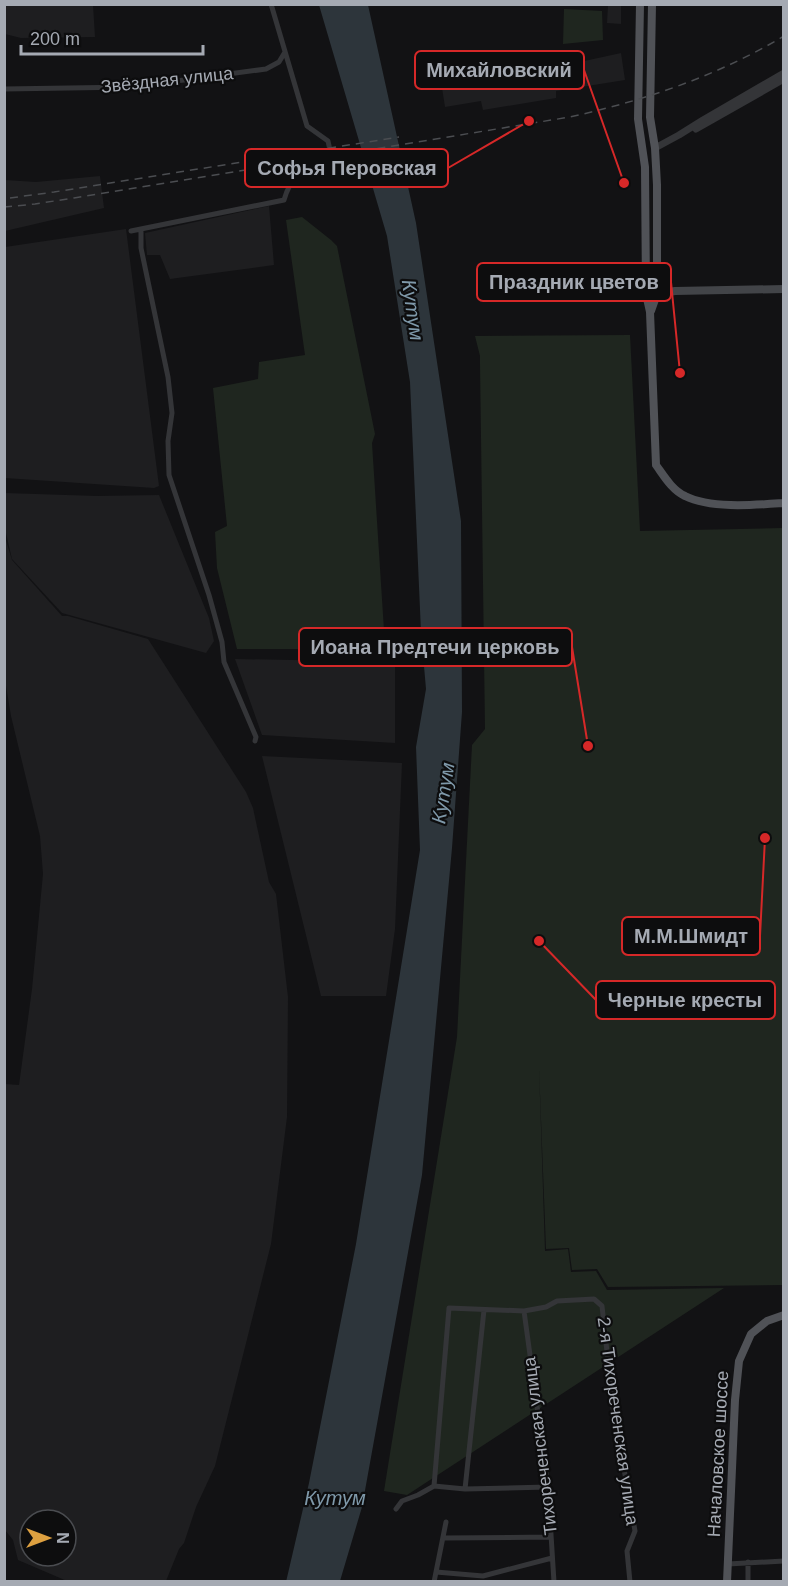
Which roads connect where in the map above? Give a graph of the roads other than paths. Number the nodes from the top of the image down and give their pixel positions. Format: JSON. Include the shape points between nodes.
{"nodes":[{"id":1,"x":271,"y":4,"type":"edge"},
{"id":2,"x":640,"y":4,"type":"edge"},
{"id":3,"x":652,"y":4,"type":"edge"},
{"id":4,"x":651,"y":43,"type":"junction"},
{"id":5,"x":639,"y":44,"type":"junction"},
{"id":6,"x":285,"y":52,"type":"junction"},
{"id":7,"x":783,"y":73,"type":"edge"},
{"id":8,"x":783,"y":79,"type":"edge"},
{"id":9,"x":4,"y":89,"type":"edge"},
{"id":10,"x":679,"y":135,"type":"junction"},
{"id":11,"x":655,"y":148,"type":"junction"},
{"id":12,"x":645,"y":167,"type":"junction"},
{"id":13,"x":141,"y":230,"type":"junction"},
{"id":14,"x":131,"y":231,"type":"dead end"},
{"id":15,"x":783,"y":289,"type":"edge"},
{"id":16,"x":646,"y":294,"type":"junction"},
{"id":17,"x":657,"y":294,"type":"junction"},
{"id":18,"x":650,"y":312,"type":"junction"},
{"id":19,"x":783,"y":503,"type":"edge"},
{"id":20,"x":255,"y":741,"type":"dead end"},
{"id":21,"x":484,"y":1310,"type":"junction"},
{"id":22,"x":524,"y":1311,"type":"junction"},
{"id":23,"x":783,"y":1313,"type":"edge"},
{"id":24,"x":434,"y":1486,"type":"junction"},
{"id":25,"x":548,"y":1487,"type":"junction"},
{"id":26,"x":465,"y":1489,"type":"junction"},
{"id":27,"x":396,"y":1509,"type":"dead end"},
{"id":28,"x":446,"y":1522,"type":"dead end"},
{"id":29,"x":552,"y":1537,"type":"junction"},
{"id":30,"x":443,"y":1538,"type":"junction"},
{"id":31,"x":552,"y":1558,"type":"junction"},
{"id":32,"x":783,"y":1561,"type":"edge"},
{"id":33,"x":748,"y":1562,"type":"junction"},
{"id":34,"x":728,"y":1564,"type":"junction"},
{"id":35,"x":436,"y":1572,"type":"junction"},
{"id":36,"x":434,"y":1581,"type":"edge"},
{"id":37,"x":554,"y":1581,"type":"edge"},
{"id":38,"x":630,"y":1581,"type":"edge"},
{"id":39,"x":727,"y":1581,"type":"edge"},
{"id":40,"x":748,"y":1581,"type":"edge"}],
"edges":[{"from":1,"to":6,"type":"street"},
{"from":2,"to":5,"type":"main road"},
{"from":3,"to":4,"type":"main road"},
{"from":4,"to":5,"type":"main road"},
{"from":4,"to":11,"type":"main road","via":[[650,117]]},
{"from":5,"to":12,"type":"main road","via":[[638,119]]},
{"from":6,"to":9,"type":"street","name":"Звёздная улица","via":[[279,62],[266,69],[132,87]]},
{"from":6,"to":13,"type":"street","via":[[307,126],[328,141],[333,164],[327,173],[293,180],[284,200]]},
{"from":7,"to":10,"type":"street"},
{"from":8,"to":10,"type":"street"},
{"from":10,"to":11,"type":"street"},
{"from":11,"to":12,"type":"main road"},
{"from":11,"to":17,"type":"main road"},
{"from":12,"to":16,"type":"main road"},
{"from":13,"to":14,"type":"street"},
{"from":13,"to":20,"type":"street","via":[[141,248],[168,377],[172,413],[169,475],[209,595],[224,662]]},
{"from":15,"to":17,"type":"main road"},
{"from":16,"to":17,"type":"main road"},
{"from":16,"to":18,"type":"main road"},
{"from":17,"to":18,"type":"main road"},
{"from":18,"to":19,"type":"main road","via":[[656,465],[684,496],[704,502]]},
{"from":21,"to":22,"type":"street"},
{"from":21,"to":24,"type":"street","via":[[449,1308]]},
{"from":21,"to":26,"type":"street"},
{"from":22,"to":25,"type":"street","name":"Тихореченская улица"},
{"from":22,"to":38,"type":"street","name":"2-я Тихореченская улица","via":[[557,1301],[594,1299],[602,1306],[613,1407],[635,1531],[627,1551]]},
{"from":23,"to":34,"type":"main road","name":"Началовское шоссе","via":[[751,1334],[739,1361]]},
{"from":24,"to":26,"type":"street"},
{"from":24,"to":27,"type":"street","via":[[402,1501]]},
{"from":25,"to":26,"type":"street"},
{"from":25,"to":29,"type":"street","name":"Тихореченская улица"},
{"from":28,"to":30,"type":"street"},
{"from":29,"to":30,"type":"street"},
{"from":29,"to":31,"type":"street","name":"Тихореченская улица"},
{"from":30,"to":35,"type":"street"},
{"from":31,"to":35,"type":"street","via":[[483,1576]]},
{"from":31,"to":37,"type":"street","name":"Тихореченская улица"},
{"from":32,"to":33,"type":"street"},
{"from":33,"to":34,"type":"street"},
{"from":33,"to":40,"type":"street"},
{"from":34,"to":39,"type":"main road","name":"Началовское шоссе"},
{"from":35,"to":36,"type":"street"}]}
